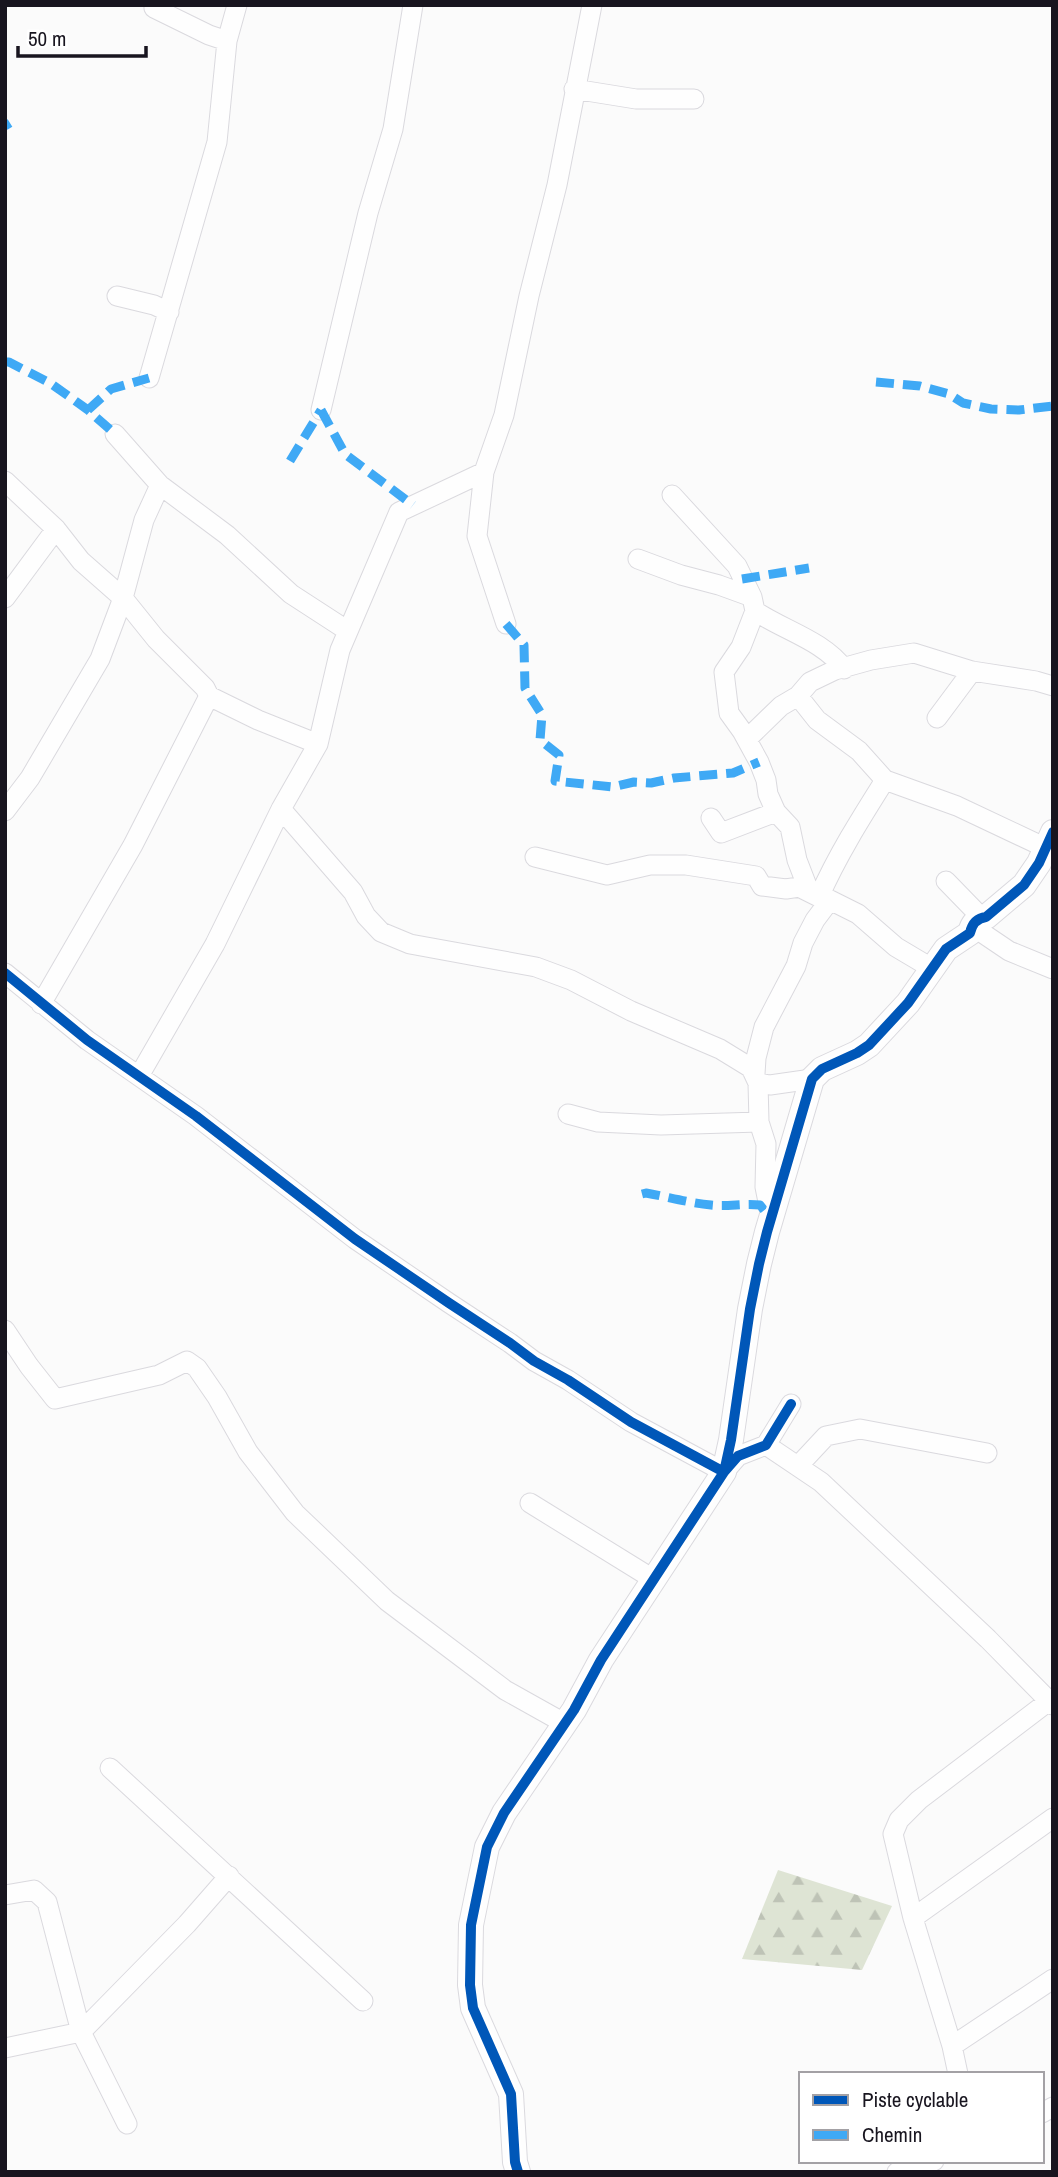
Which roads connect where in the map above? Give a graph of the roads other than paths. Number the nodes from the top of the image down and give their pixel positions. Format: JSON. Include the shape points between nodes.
{"nodes":[{"id":1,"x":237,"y":5,"type":"edge"},
{"id":2,"x":414,"y":5,"type":"edge"},
{"id":3,"x":592,"y":5,"type":"edge"},
{"id":4,"x":154,"y":8,"type":"dead end"},
{"id":5,"x":227,"y":41,"type":"junction"},
{"id":6,"x":574,"y":89,"type":"junction"},
{"id":7,"x":694,"y":99,"type":"dead end"},
{"id":8,"x":117,"y":296,"type":"dead end"},
{"id":9,"x":169,"y":312,"type":"junction"},
{"id":10,"x":149,"y":378,"type":"dead end"},
{"id":11,"x":321,"y":410,"type":"dead end"},
{"id":12,"x":115,"y":434,"type":"dead end"},
{"id":13,"x":484,"y":472,"type":"junction"},
{"id":14,"x":5,"y":481,"type":"edge"},
{"id":15,"x":160,"y":485,"type":"junction"},
{"id":16,"x":672,"y":495,"type":"dead end"},
{"id":17,"x":56,"y":529,"type":"junction"},
{"id":18,"x":638,"y":559,"type":"dead end"},
{"id":19,"x":5,"y":598,"type":"edge"},
{"id":20,"x":123,"y":598,"type":"junction"},
{"id":21,"x":754,"y":604,"type":"junction"},
{"id":22,"x":506,"y":624,"type":"dead end"},
{"id":23,"x":348,"y":631,"type":"junction"},
{"id":24,"x":844,"y":669,"type":"junction"},
{"id":25,"x":972,"y":671,"type":"junction"},
{"id":26,"x":1053,"y":686,"type":"edge"},
{"id":27,"x":209,"y":696,"type":"junction"},
{"id":28,"x":798,"y":696,"type":"junction"},
{"id":29,"x":937,"y":718,"type":"dead end"},
{"id":30,"x":747,"y":739,"type":"junction"},
{"id":31,"x":318,"y":744,"type":"junction"},
{"id":32,"x":885,"y":779,"type":"junction"},
{"id":33,"x":281,"y":809,"type":"junction"},
{"id":34,"x":5,"y":811,"type":"edge"},
{"id":35,"x":776,"y":812,"type":"junction"},
{"id":36,"x":711,"y":818,"type":"dead end"},
{"id":37,"x":1050,"y":840,"type":"edge"},
{"id":38,"x":534,"y":857,"type":"dead end"},
{"id":39,"x":946,"y":881,"type":"dead end"},
{"id":40,"x":819,"y":896,"type":"junction"},
{"id":41,"x":976,"y":922,"type":"junction"},
{"id":42,"x":933,"y":969,"type":"junction"},
{"id":43,"x":1053,"y":969,"type":"edge"},
{"id":44,"x":5,"y":973,"type":"edge"},
{"id":45,"x":41,"y":1004,"type":"junction"},
{"id":46,"x":139,"y":1076,"type":"junction"},
{"id":47,"x":757,"y":1078,"type":"junction"},
{"id":48,"x":812,"y":1079,"type":"junction"},
{"id":49,"x":568,"y":1114,"type":"dead end"},
{"id":50,"x":759,"y":1122,"type":"junction"},
{"id":51,"x":771,"y":1219,"type":"junction"},
{"id":52,"x":5,"y":1330,"type":"edge"},
{"id":53,"x":791,"y":1404,"type":"dead end"},
{"id":54,"x":766,"y":1445,"type":"junction"},
{"id":55,"x":987,"y":1453,"type":"dead end"},
{"id":56,"x":798,"y":1466,"type":"junction"},
{"id":57,"x":724,"y":1472,"type":"junction"},
{"id":58,"x":530,"y":1503,"type":"dead end"},
{"id":59,"x":653,"y":1578,"type":"junction"},
{"id":60,"x":1051,"y":1703,"type":"edge"},
{"id":61,"x":564,"y":1723,"type":"junction"},
{"id":62,"x":110,"y":1768,"type":"dead end"},
{"id":63,"x":1053,"y":1818,"type":"edge"},
{"id":64,"x":229,"y":1876,"type":"junction"},
{"id":65,"x":5,"y":1895,"type":"edge"},
{"id":66,"x":913,"y":1918,"type":"junction"},
{"id":67,"x":1053,"y":1979,"type":"edge"},
{"id":68,"x":363,"y":2001,"type":"dead end"},
{"id":69,"x":81,"y":2032,"type":"junction"},
{"id":70,"x":952,"y":2046,"type":"junction"},
{"id":71,"x":5,"y":2048,"type":"edge"},
{"id":72,"x":958,"y":2072,"type":"edge"},
{"id":73,"x":127,"y":2123,"type":"dead end"},
{"id":74,"x":927,"y":2163,"type":"edge"},
{"id":75,"x":518,"y":2172,"type":"edge"},
{"id":76,"x":897,"y":2172,"type":"edge"}],
"edges":[{"from":1,"to":5,"type":"street"},
{"from":2,"to":11,"type":"street","via":[[393,130]]},
{"from":3,"to":6,"type":"street"},
{"from":4,"to":5,"type":"street"},
{"from":5,"to":9,"type":"street","via":[[217,142]]},
{"from":6,"to":7,"type":"street","via":[[636,99]]},
{"from":6,"to":13,"type":"street","via":[[557,185],[503,415]]},
{"from":8,"to":9,"type":"street"},
{"from":9,"to":10,"type":"street"},
{"from":12,"to":15,"type":"street"},
{"from":13,"to":22,"type":"street","via":[[477,536]]},
{"from":13,"to":23,"type":"street","via":[[399,512]]},
{"from":14,"to":17,"type":"street"},
{"from":15,"to":20,"type":"street","via":[[144,520]]},
{"from":15,"to":23,"type":"street","via":[[227,535],[291,593]]},
{"from":16,"to":21,"type":"street","via":[[737,566]]},
{"from":17,"to":19,"type":"street"},
{"from":17,"to":20,"type":"street","via":[[81,561]]},
{"from":18,"to":21,"type":"street","via":[[719,584]]},
{"from":20,"to":27,"type":"street"},
{"from":20,"to":34,"type":"street","via":[[100,659],[30,778]]},
{"from":21,"to":24,"type":"street","via":[[771,622],[835,657]]},
{"from":21,"to":30,"type":"street","via":[[741,647],[724,673],[729,713]]},
{"from":23,"to":31,"type":"street"},
{"from":24,"to":25,"type":"street","via":[[914,653]]},
{"from":24,"to":28,"type":"street","via":[[810,681]]},
{"from":25,"to":26,"type":"street"},
{"from":25,"to":29,"type":"street"},
{"from":27,"to":31,"type":"street"},
{"from":27,"to":45,"type":"street","via":[[134,845]]},
{"from":28,"to":30,"type":"street","via":[[780,706]]},
{"from":28,"to":32,"type":"street","via":[[817,720],[859,751]]},
{"from":30,"to":35,"type":"street"},
{"from":31,"to":33,"type":"street"},
{"from":32,"to":37,"type":"street"},
{"from":32,"to":40,"type":"street","via":[[835,860]]},
{"from":33,"to":46,"type":"street","via":[[215,944]]},
{"from":33,"to":47,"type":"street","via":[[353,892],[381,932],[410,944],[536,967],[571,979],[631,1012],[720,1049],[751,1068]]},
{"from":35,"to":36,"type":"street","via":[[721,833]]},
{"from":35,"to":40,"type":"street","via":[[790,827],[797,860]]},
{"from":37,"to":41,"type":"street","via":[[1024,885]]},
{"from":38,"to":40,"type":"street","via":[[607,875],[650,865],[686,866],[756,876],[762,886],[799,887]]},
{"from":39,"to":41,"type":"street"},
{"from":40,"to":42,"type":"street","via":[[858,914],[896,947]]},
{"from":40,"to":47,"type":"street","via":[[815,920],[796,966],[764,1027],[756,1058]]},
{"from":41,"to":42,"type":"street","via":[[970,933],[946,949]]},
{"from":41,"to":43,"type":"street","via":[[1009,951]]},
{"from":42,"to":48,"type":"street","via":[[869,1045]]},
{"from":44,"to":45,"type":"street"},
{"from":45,"to":46,"type":"street"},
{"from":46,"to":57,"type":"street","via":[[355,1239],[534,1361],[631,1422]]},
{"from":47,"to":48,"type":"street","via":[[770,1085]]},
{"from":47,"to":50,"type":"street"},
{"from":48,"to":51,"type":"street"},
{"from":49,"to":50,"type":"street","via":[[598,1122],[661,1125]]},
{"from":50,"to":51,"type":"street","via":[[766,1144],[765,1187]]},
{"from":51,"to":57,"type":"street","via":[[750,1309]]},
{"from":52,"to":61,"type":"street","via":[[55,1399],[159,1375],[187,1361],[197,1368],[248,1452],[304,1522],[387,1601],[505,1690]]},
{"from":53,"to":54,"type":"street"},
{"from":54,"to":56,"type":"street"},
{"from":54,"to":57,"type":"street","via":[[737,1456]]},
{"from":55,"to":56,"type":"street","via":[[860,1429],[826,1436]]},
{"from":56,"to":60,"type":"street","via":[[988,1639]]},
{"from":57,"to":59,"type":"street"},
{"from":58,"to":59,"type":"street"},
{"from":59,"to":61,"type":"street"},
{"from":60,"to":66,"type":"street","via":[[919,1800],[899,1820],[893,1834]]},
{"from":61,"to":75,"type":"street","via":[[487,1847],[471,1925],[473,2008],[511,2094]]},
{"from":62,"to":64,"type":"street"},
{"from":63,"to":66,"type":"street"},
{"from":64,"to":68,"type":"street"},
{"from":64,"to":69,"type":"street"},
{"from":65,"to":69,"type":"street","via":[[34,1890],[47,1902]]},
{"from":66,"to":70,"type":"street"},
{"from":67,"to":70,"type":"street"},
{"from":69,"to":71,"type":"street"},
{"from":69,"to":73,"type":"street"},
{"from":70,"to":72,"type":"street"},
{"from":74,"to":76,"type":"street"}]}
